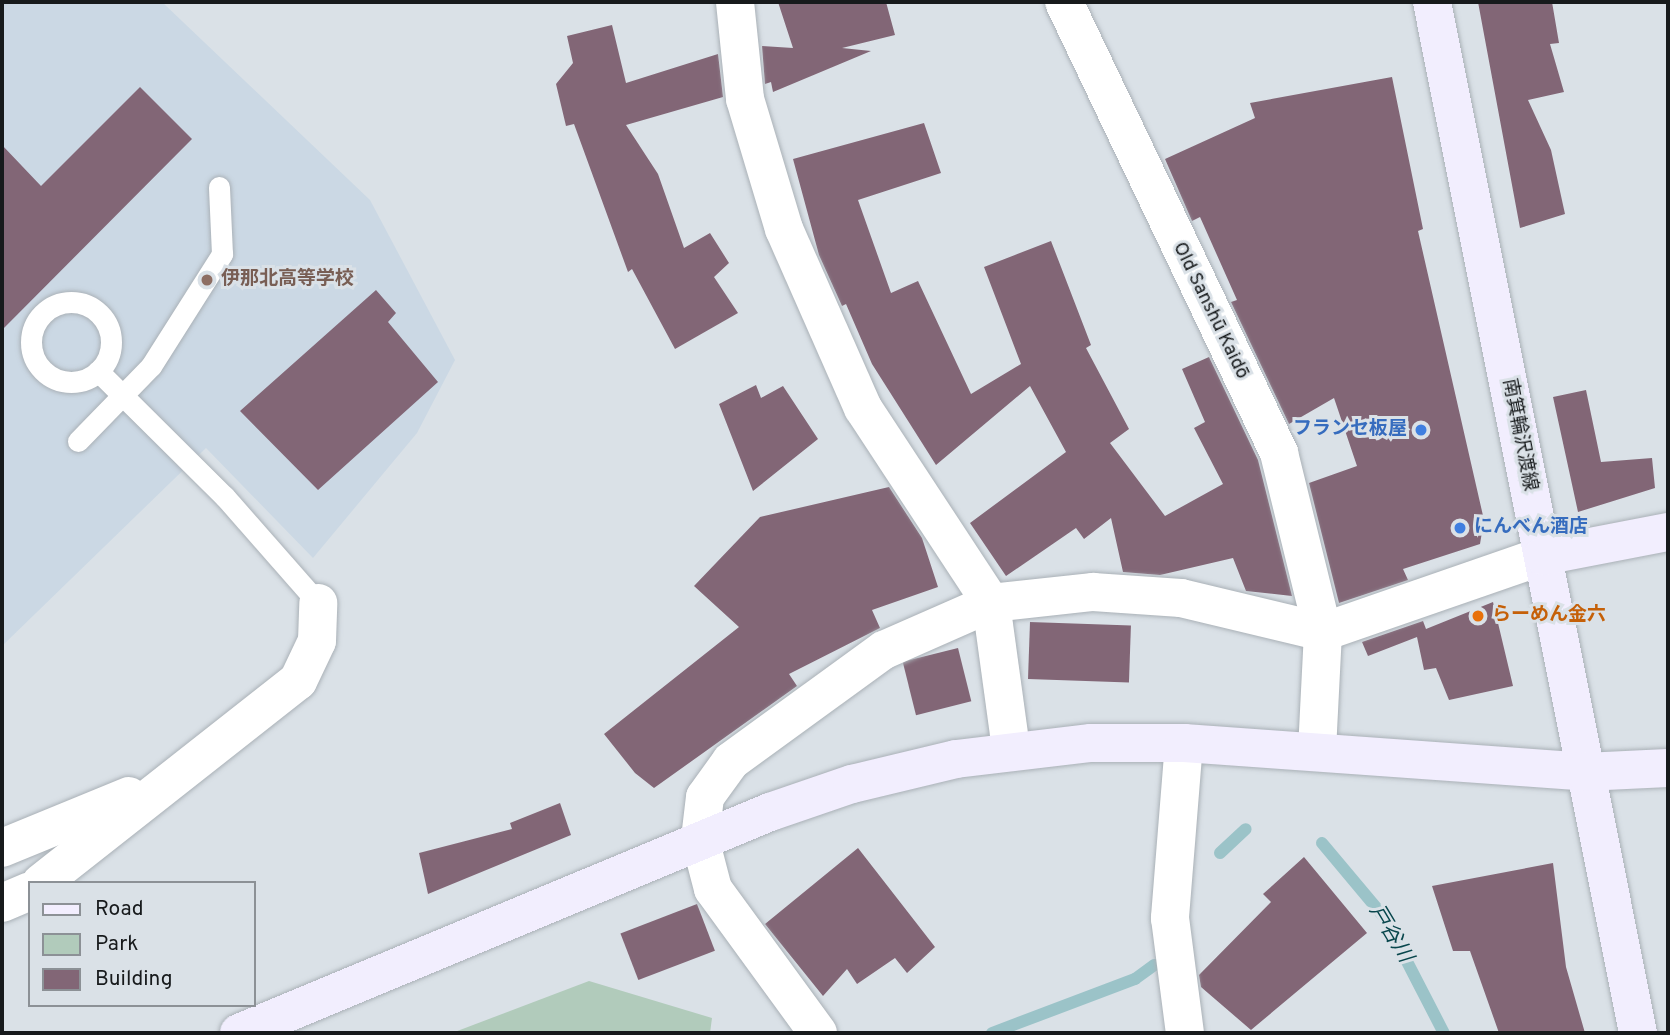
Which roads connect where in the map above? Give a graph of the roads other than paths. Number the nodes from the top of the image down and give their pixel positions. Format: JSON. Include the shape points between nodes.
{"nodes":[{"id":1,"x":735,"y":2,"type":"edge"},
{"id":2,"x":1064,"y":2,"type":"edge"},
{"id":3,"x":1432,"y":2,"type":"edge"},
{"id":4,"x":219,"y":187,"type":"dead end"},
{"id":5,"x":98,"y":371,"type":"dead end"},
{"id":6,"x":124,"y":398,"type":"junction"},
{"id":7,"x":78,"y":441,"type":"dead end"},
{"id":8,"x":1668,"y":532,"type":"edge"},
{"id":9,"x":1543,"y":556,"type":"junction"},
{"id":10,"x":318,"y":603,"type":"joint"},
{"id":11,"x":991,"y":603,"type":"junction"},
{"id":12,"x":1323,"y":632,"type":"junction"},
{"id":13,"x":1184,"y":743,"type":"junction"},
{"id":14,"x":1011,"y":750,"type":"junction"},
{"id":15,"x":1317,"y":750,"type":"junction"},
{"id":16,"x":190,"y":768,"type":"junction"},
{"id":17,"x":1668,"y":768,"type":"edge"},
{"id":18,"x":1584,"y":772,"type":"junction"},
{"id":19,"x":700,"y":839,"type":"junction"},
{"id":20,"x":2,"y":848,"type":"edge"},
{"id":21,"x":44,"y":881,"type":"edge"},
{"id":22,"x":28,"y":892,"type":"edge"},
{"id":23,"x":2,"y":903,"type":"edge"},
{"id":24,"x":239,"y":1033,"type":"edge"},
{"id":25,"x":818,"y":1033,"type":"edge"},
{"id":26,"x":1185,"y":1033,"type":"edge"},
{"id":27,"x":1638,"y":1033,"type":"edge"}],
"edges":[{"from":1,"to":11,"type":"street","via":[[745,99],[785,229],[816,304],[863,408]]},
{"from":2,"to":12,"type":"street","name":"Old Sanshū Kaidō","via":[[1279,453]]},
{"from":3,"to":9,"type":"street","name":"南箕輪沢渡線"},
{"from":4,"to":6,"type":"lane","via":[[222,254],[190,311]]},
{"from":5,"to":6,"type":"lane"},
{"from":6,"to":7,"type":"lane"},
{"from":6,"to":10,"type":"lane","via":[[225,497]]},
{"from":8,"to":9,"type":"street"},
{"from":9,"to":12,"type":"street"},
{"from":9,"to":18,"type":"street","name":"南箕輪沢渡線"},
{"from":10,"to":16,"type":"street","via":[[317,641],[298,681]]},
{"from":11,"to":12,"type":"street","via":[[1093,592],[1181,598]]},
{"from":11,"to":14,"type":"street"},
{"from":11,"to":19,"type":"street","via":[[884,650],[731,761],[705,797]]},
{"from":12,"to":15,"type":"street","name":"Old Sanshū Kaidō"},
{"from":13,"to":14,"type":"street"},
{"from":13,"to":15,"type":"street"},
{"from":13,"to":26,"type":"street","via":[[1170,918]]},
{"from":14,"to":19,"type":"street","via":[[852,784]]},
{"from":15,"to":18,"type":"street"},
{"from":16,"to":20,"type":"street"},
{"from":16,"to":21,"type":"street"},
{"from":17,"to":18,"type":"street"},
{"from":18,"to":27,"type":"street","name":"南箕輪沢渡線"},
{"from":19,"to":24,"type":"street"},
{"from":19,"to":25,"type":"street","via":[[713,889]]},
{"from":22,"to":23,"type":"street"}]}
